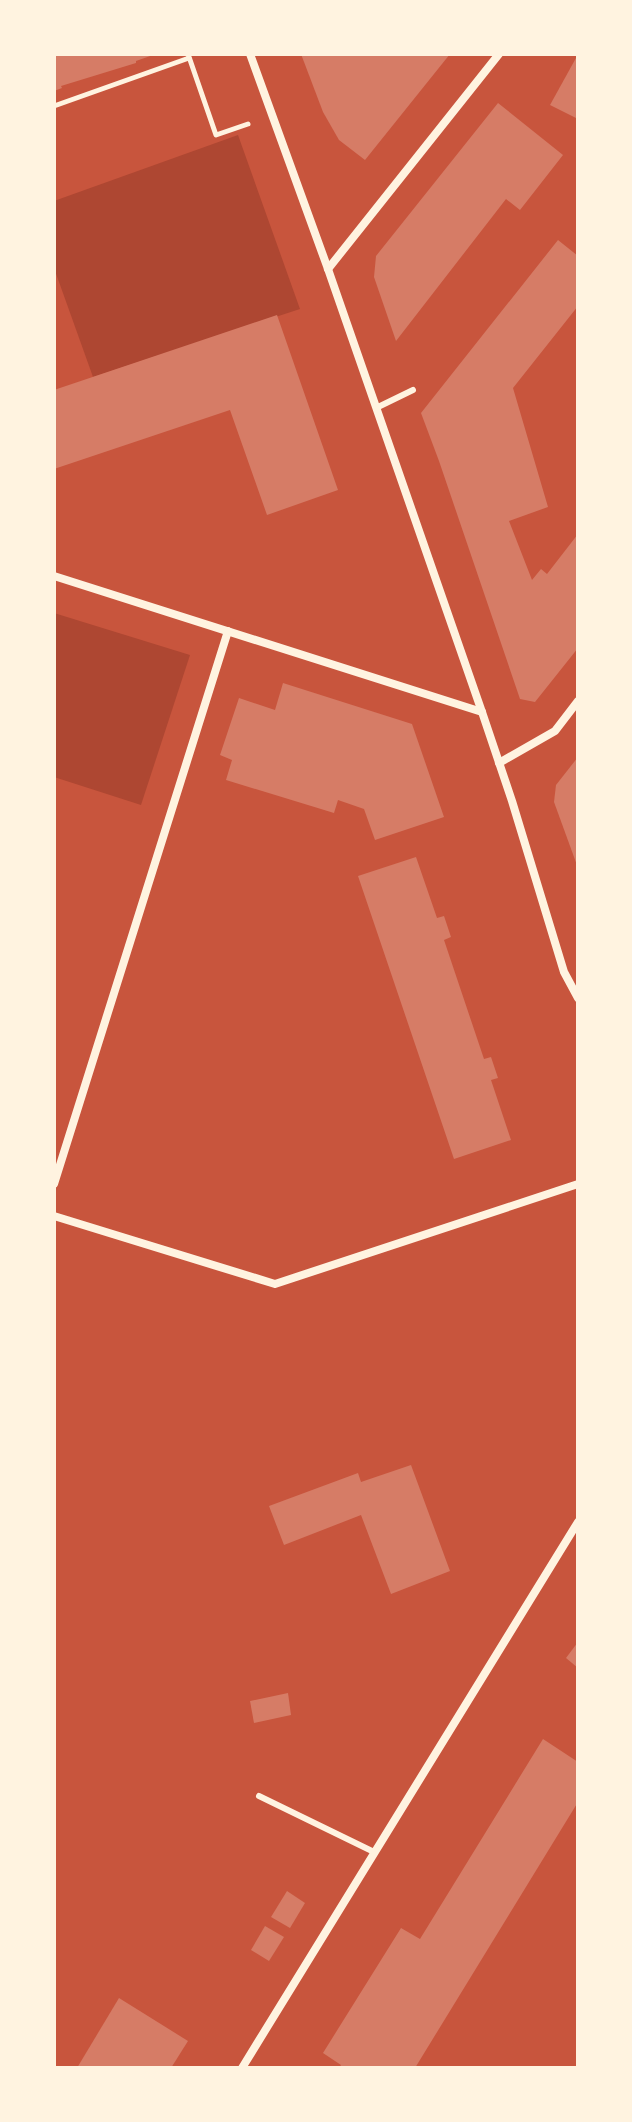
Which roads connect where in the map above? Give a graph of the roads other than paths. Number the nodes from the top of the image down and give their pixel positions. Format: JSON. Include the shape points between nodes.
{"nodes":[{"id":1,"x":250,"y":54,"type":"edge"},
{"id":2,"x":499,"y":54,"type":"edge"},
{"id":3,"x":328,"y":269,"type":"junction"},
{"id":4,"x":413,"y":390,"type":"dead end"},
{"id":5,"x":376,"y":408,"type":"junction"},
{"id":6,"x":54,"y":576,"type":"edge"},
{"id":7,"x":228,"y":631,"type":"junction"},
{"id":8,"x":578,"y":701,"type":"edge"},
{"id":9,"x":482,"y":712,"type":"junction"},
{"id":10,"x":499,"y":763,"type":"junction"},
{"id":11,"x":578,"y":998,"type":"edge"},
{"id":12,"x":54,"y":1184,"type":"edge"},
{"id":13,"x":578,"y":1184,"type":"edge"},
{"id":14,"x":54,"y":1216,"type":"edge"},
{"id":15,"x":578,"y":1522,"type":"edge"},
{"id":16,"x":259,"y":1796,"type":"dead end"},
{"id":17,"x":374,"y":1852,"type":"junction"},
{"id":18,"x":242,"y":2068,"type":"edge"}],
"edges":[{"from":1,"to":3,"type":"street"},
{"from":2,"to":3,"type":"street"},
{"from":3,"to":5,"type":"street"},
{"from":4,"to":5,"type":"lane"},
{"from":5,"to":9,"type":"street"},
{"from":6,"to":7,"type":"street"},
{"from":7,"to":9,"type":"street"},
{"from":7,"to":12,"type":"street"},
{"from":8,"to":10,"type":"street","via":[[555,731]]},
{"from":9,"to":10,"type":"street"},
{"from":10,"to":11,"type":"street","via":[[564,972]]},
{"from":13,"to":14,"type":"street","via":[[275,1284]]},
{"from":15,"to":17,"type":"street"},
{"from":16,"to":17,"type":"lane"},
{"from":17,"to":18,"type":"street"}]}
